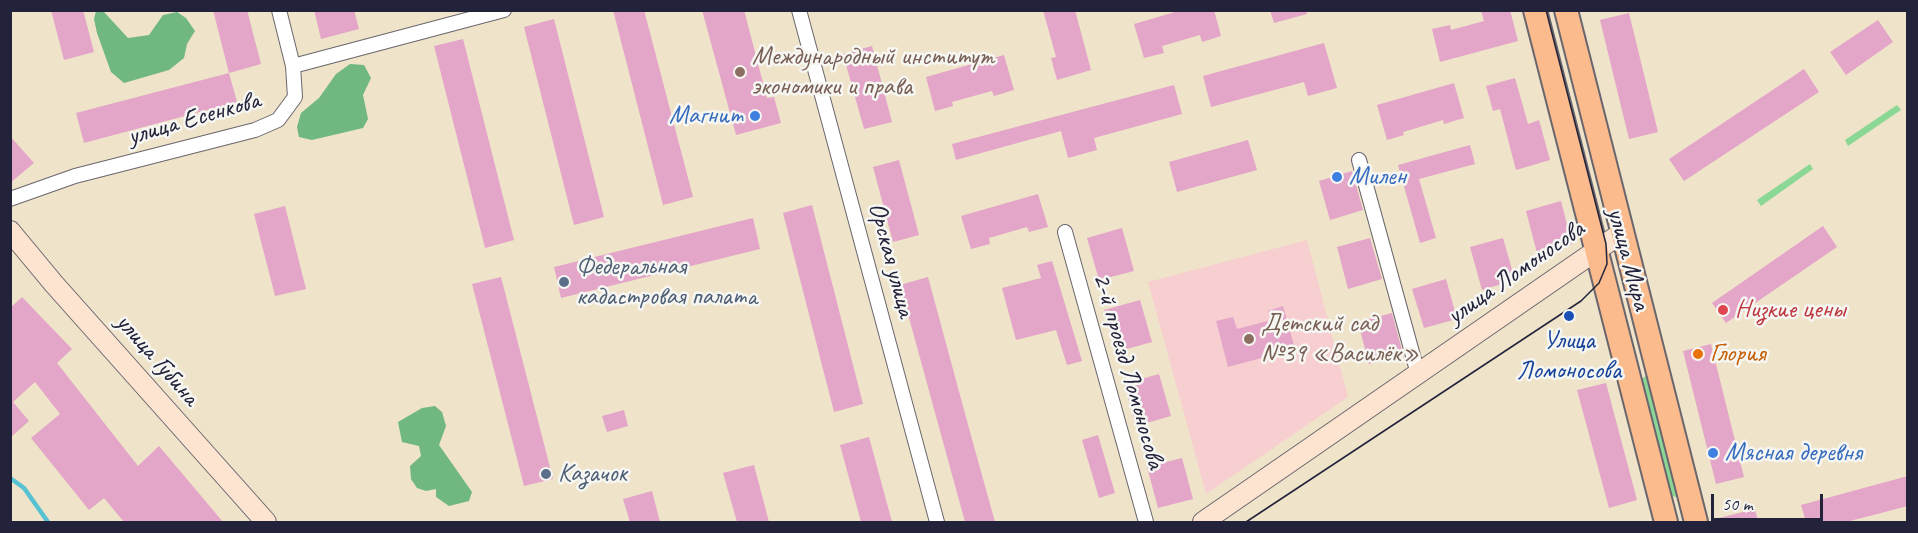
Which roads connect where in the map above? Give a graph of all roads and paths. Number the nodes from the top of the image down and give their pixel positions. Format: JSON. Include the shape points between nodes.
{"nodes":[{"id":1,"x":279,"y":10,"type":"edge"},
{"id":2,"x":504,"y":10,"type":"edge"},
{"id":3,"x":799,"y":10,"type":"edge"},
{"id":4,"x":1535,"y":10,"type":"edge"},
{"id":5,"x":1566,"y":10,"type":"edge"},
{"id":6,"x":293,"y":66,"type":"junction"},
{"id":7,"x":1359,"y":160,"type":"dead end"},
{"id":8,"x":10,"y":199,"type":"edge"},
{"id":9,"x":10,"y":231,"type":"edge"},
{"id":10,"x":1065,"y":232,"type":"dead end"},
{"id":11,"x":1623,"y":232,"type":"junction"},
{"id":12,"x":1596,"y":251,"type":"junction"},
{"id":13,"x":1418,"y":374,"type":"junction"},
{"id":14,"x":1695,"y":517,"type":"edge"},
{"id":15,"x":1666,"y":521,"type":"edge"},
{"id":16,"x":266,"y":522,"type":"edge"},
{"id":17,"x":937,"y":522,"type":"edge"},
{"id":18,"x":1146,"y":522,"type":"edge"},
{"id":19,"x":1203,"y":522,"type":"edge"}],
"edges":[{"from":1,"to":6,"type":"street","name":"улица Есенкова"},
{"from":2,"to":6,"type":"street"},
{"from":3,"to":17,"type":"street","name":"Орская улица"},
{"from":4,"to":12,"type":"main road","name":"улица Мира"},
{"from":5,"to":11,"type":"main road","name":"улица Мира"},
{"from":6,"to":8,"type":"street","name":"улица Есенкова","via":[[295,97],[278,120],[255,130],[75,176]]},
{"from":7,"to":13,"type":"street"},
{"from":9,"to":16,"type":"street","name":"улица Губина"},
{"from":10,"to":18,"type":"street","name":"2-й проезд Ломоносова"},
{"from":11,"to":12,"type":"street","name":"улица Ломоносова"},
{"from":11,"to":14,"type":"main road","name":"улица Мира"},
{"from":12,"to":13,"type":"street","name":"улица Ломоносова"},
{"from":12,"to":15,"type":"main road","name":"улица Мира"},
{"from":13,"to":19,"type":"street","name":"улица Ломоносова"},
{"from":14,"to":15,"type":"street"}]}
